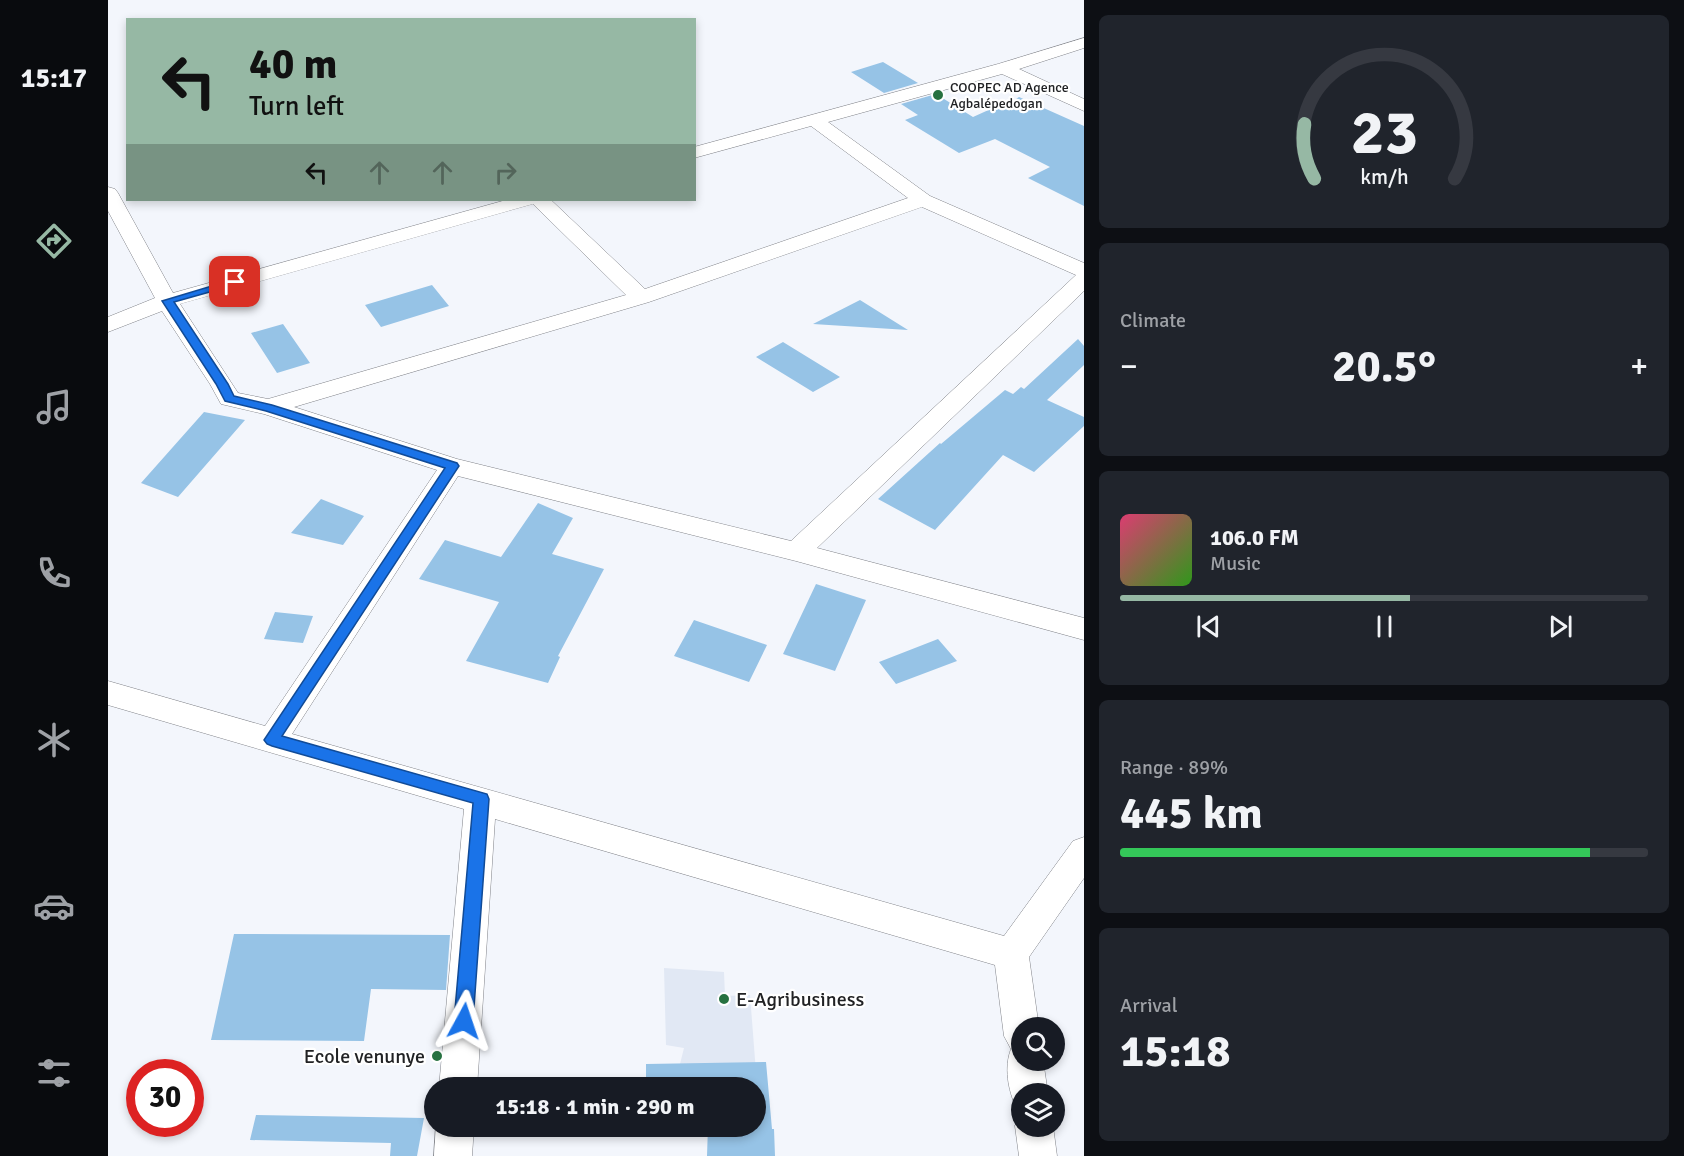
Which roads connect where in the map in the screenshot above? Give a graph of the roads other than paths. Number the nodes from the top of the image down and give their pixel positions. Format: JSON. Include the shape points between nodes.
{"nodes":[{"id":1,"x":1084,"y":43,"type":"edge"},
{"id":2,"x":1004,"y":68,"type":"junction"},
{"id":3,"x":1084,"y":106,"type":"edge"},
{"id":4,"x":814,"y":120,"type":"junction"},
{"id":5,"x":696,"y":152,"type":"edge"},
{"id":6,"x":108,"y":193,"type":"edge"},
{"id":7,"x":923,"y":200,"type":"junction"},
{"id":8,"x":522,"y":201,"type":"edge"},
{"id":9,"x":541,"y":201,"type":"edge"},
{"id":10,"x":1084,"y":271,"type":"edge"},
{"id":11,"x":1084,"y":279,"type":"edge"},
{"id":12,"x":641,"y":297,"type":"junction"},
{"id":13,"x":167,"y":301,"type":"junction"},
{"id":14,"x":108,"y":325,"type":"edge"},
{"id":15,"x":268,"y":407,"type":"junction"},
{"id":16,"x":452,"y":466,"type":"junction"},
{"id":17,"x":796,"y":552,"type":"junction"},
{"id":18,"x":1084,"y":629,"type":"edge"},
{"id":19,"x":108,"y":693,"type":"edge"},
{"id":20,"x":272,"y":740,"type":"junction"},
{"id":21,"x":481,"y":799,"type":"junction"},
{"id":22,"x":1084,"y":851,"type":"edge"},
{"id":23,"x":1011,"y":954,"type":"junction"},
{"id":24,"x":1019,"y":1017,"type":"edge"},
{"id":25,"x":459,"y":1077,"type":"edge"},
{"id":26,"x":454,"y":1137,"type":"edge"},
{"id":27,"x":1035,"y":1137,"type":"edge"},
{"id":28,"x":453,"y":1156,"type":"edge"},
{"id":29,"x":1038,"y":1156,"type":"edge"}],
"edges":[{"from":1,"to":2,"type":"street"},
{"from":2,"to":3,"type":"street"},
{"from":2,"to":4,"type":"street"},
{"from":4,"to":5,"type":"street"},
{"from":4,"to":7,"type":"street"},
{"from":6,"to":13,"type":"street"},
{"from":7,"to":10,"type":"street"},
{"from":7,"to":12,"type":"street"},
{"from":8,"to":13,"type":"street"},
{"from":9,"to":12,"type":"street"},
{"from":11,"to":17,"type":"street"},
{"from":12,"to":15,"type":"street"},
{"from":13,"to":14,"type":"street"},
{"from":13,"to":15,"type":"street","via":[[229,399]]},
{"from":15,"to":16,"type":"street"},
{"from":16,"to":17,"type":"street"},
{"from":16,"to":20,"type":"street"},
{"from":17,"to":18,"type":"street"},
{"from":19,"to":20,"type":"street"},
{"from":20,"to":21,"type":"street"},
{"from":21,"to":23,"type":"street"},
{"from":21,"to":25,"type":"street"},
{"from":22,"to":23,"type":"street"},
{"from":23,"to":24,"type":"street"},
{"from":26,"to":28,"type":"street"},
{"from":27,"to":29,"type":"street"}]}
